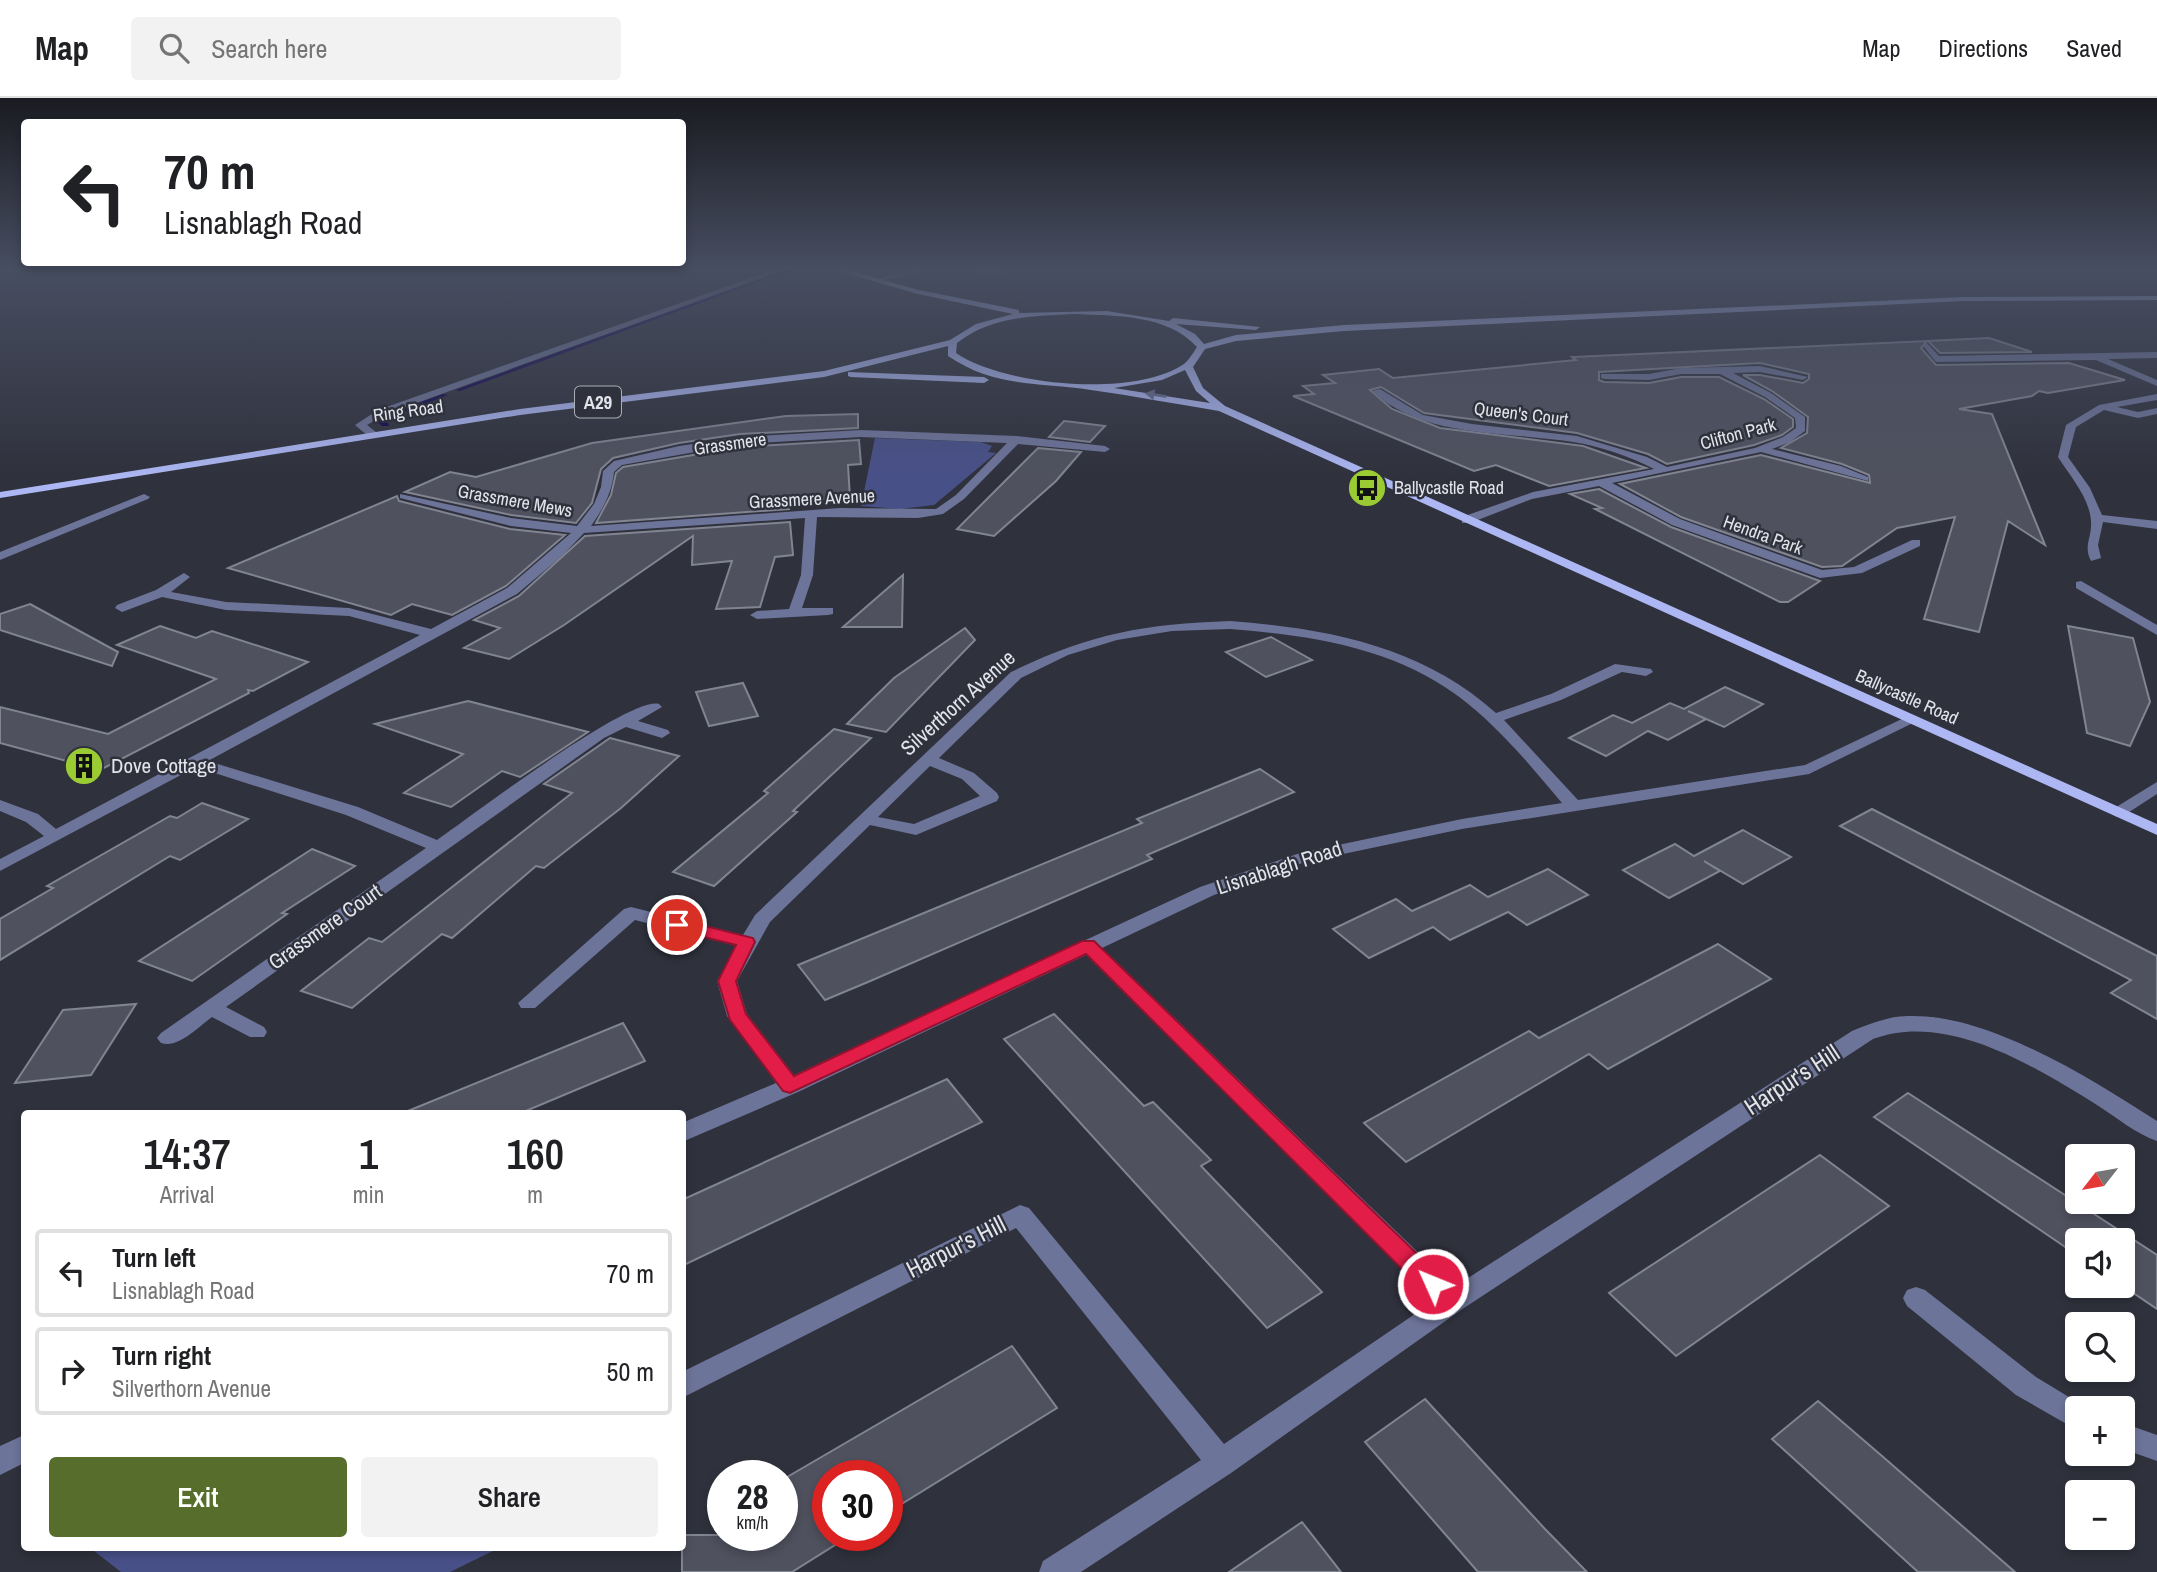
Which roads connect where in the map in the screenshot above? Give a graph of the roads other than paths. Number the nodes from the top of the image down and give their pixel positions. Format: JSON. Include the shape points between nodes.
{"nodes":[{"id":1,"x":588,"y":339,"type":"edge"},
{"id":2,"x":955,"y":339,"type":"edge"},
{"id":3,"x":1197,"y":339,"type":"edge"},
{"id":4,"x":1233,"y":339,"type":"edge"},
{"id":5,"x":953,"y":342,"type":"junction"},
{"id":6,"x":1927,"y":346,"type":"dead end"},
{"id":7,"x":1202,"y":347,"type":"junction"},
{"id":8,"x":2157,"y":355,"type":"edge"},
{"id":9,"x":2097,"y":357,"type":"junction"},
{"id":10,"x":1188,"y":367,"type":"junction"},
{"id":11,"x":1722,"y":371,"type":"junction"},
{"id":12,"x":824,"y":374,"type":"junction"},
{"id":13,"x":1604,"y":376,"type":"dead end"},
{"id":14,"x":1803,"y":377,"type":"dead end"},
{"id":15,"x":1019,"y":383,"type":"junction"},
{"id":16,"x":2157,"y":383,"type":"edge"},
{"id":17,"x":1091,"y":387,"type":"junction"},
{"id":18,"x":1377,"y":391,"type":"dead end"},
{"id":19,"x":2157,"y":397,"type":"edge"},
{"id":20,"x":2103,"y":407,"type":"junction"},
{"id":21,"x":1221,"y":408,"type":"junction"},
{"id":22,"x":2157,"y":411,"type":"edge"},
{"id":23,"x":372,"y":434,"type":"junction"},
{"id":24,"x":1017,"y":439,"type":"junction"},
{"id":25,"x":1105,"y":449,"type":"dead end"},
{"id":26,"x":1758,"y":449,"type":"junction"},
{"id":27,"x":1664,"y":470,"type":"junction"},
{"id":28,"x":1864,"y":479,"type":"dead end"},
{"id":29,"x":1601,"y":482,"type":"junction"},
{"id":30,"x":0,"y":495,"type":"edge"},
{"id":31,"x":404,"y":496,"type":"dead end"},
{"id":32,"x":144,"y":497,"type":"dead end"},
{"id":33,"x":810,"y":514,"type":"junction"},
{"id":34,"x":2098,"y":518,"type":"junction"},
{"id":35,"x":1466,"y":520,"type":"junction"},
{"id":36,"x":2157,"y":525,"type":"edge"},
{"id":37,"x":580,"y":530,"type":"junction"},
{"id":38,"x":1916,"y":543,"type":"dead end"},
{"id":39,"x":0,"y":556,"type":"edge"},
{"id":40,"x":2095,"y":558,"type":"dead end"},
{"id":41,"x":184,"y":577,"type":"dead end"},
{"id":42,"x":2081,"y":585,"type":"dead end"},
{"id":43,"x":161,"y":593,"type":"junction"},
{"id":44,"x":122,"y":608,"type":"dead end"},
{"id":45,"x":828,"y":611,"type":"dead end"},
{"id":46,"x":794,"y":613,"type":"junction"},
{"id":47,"x":757,"y":615,"type":"dead end"},
{"id":48,"x":2157,"y":631,"type":"edge"},
{"id":49,"x":431,"y":634,"type":"junction"},
{"id":50,"x":1646,"y":672,"type":"dead end"},
{"id":51,"x":654,"y":707,"type":"dead end"},
{"id":52,"x":1493,"y":719,"type":"junction"},
{"id":53,"x":1911,"y":720,"type":"junction"},
{"id":54,"x":626,"y":722,"type":"junction"},
{"id":55,"x":662,"y":733,"type":"dead end"},
{"id":56,"x":926,"y":760,"type":"junction"},
{"id":57,"x":195,"y":762,"type":"junction"},
{"id":58,"x":2157,"y":787,"type":"edge"},
{"id":59,"x":0,"y":805,"type":"edge"},
{"id":60,"x":1573,"y":805,"type":"junction"},
{"id":61,"x":2117,"y":812,"type":"junction"},
{"id":62,"x":864,"y":819,"type":"junction"},
{"id":63,"x":2157,"y":830,"type":"edge"},
{"id":64,"x":55,"y":836,"type":"junction"},
{"id":65,"x":439,"y":847,"type":"junction"},
{"id":66,"x":0,"y":866,"type":"edge"},
{"id":67,"x":746,"y":942,"type":"junction"},
{"id":68,"x":1088,"y":946,"type":"junction"},
{"id":69,"x":528,"y":1003,"type":"dead end"},
{"id":70,"x":211,"y":1008,"type":"junction"},
{"id":71,"x":257,"y":1032,"type":"dead end"},
{"id":72,"x":168,"y":1038,"type":"dead end"},
{"id":73,"x":790,"y":1086,"type":"junction"},
{"id":74,"x":686,"y":1131,"type":"edge"},
{"id":75,"x":2157,"y":1132,"type":"edge"},
{"id":76,"x":1916,"y":1298,"type":"dead end"},
{"id":77,"x":1452,"y":1303,"type":"junction"},
{"id":78,"x":686,"y":1384,"type":"edge"},
{"id":79,"x":2065,"y":1410,"type":"edge"},
{"id":80,"x":2135,"y":1440,"type":"edge"},
{"id":81,"x":2157,"y":1448,"type":"edge"},
{"id":82,"x":21,"y":1450,"type":"edge"},
{"id":83,"x":0,"y":1461,"type":"edge"},
{"id":84,"x":1221,"y":1463,"type":"junction"},
{"id":85,"x":1054,"y":1572,"type":"edge"}],
"edges":[{"from":1,"to":23,"type":"street","via":[[382,412],[360,425]]},
{"from":2,"to":5,"type":"main road","number":"A29"},
{"from":3,"to":7,"type":"main road","number":"A29"},
{"from":4,"to":7,"type":"main road","number":"A29"},
{"from":5,"to":12,"type":"main road","name":"Ring Road","number":"A29"},
{"from":5,"to":15,"type":"main road","number":"A29","via":[[951,354],[958,363]]},
{"from":6,"to":9,"type":"street","via":[[1936,359]]},
{"from":7,"to":10,"type":"main road","via":[[1200,356]]},
{"from":8,"to":9,"type":"street"},
{"from":9,"to":16,"type":"street"},
{"from":10,"to":17,"type":"main road","number":"A29","via":[[1158,378]]},
{"from":10,"to":21,"type":"main road","name":"Ballycastle Road","via":[[1199,389]]},
{"from":11,"to":13,"type":"street","name":"Clifton Park"},
{"from":11,"to":14,"type":"street","via":[[1760,369]]},
{"from":11,"to":26,"type":"street","name":"Clifton Park","via":[[1800,417],[1799,433]]},
{"from":12,"to":15,"type":"main road","name":"Ring Road","number":"A29"},
{"from":12,"to":23,"type":"main road","name":"Ring Road","number":"A29"},
{"from":15,"to":17,"type":"main road","number":"A29"},
{"from":21,"to":17,"type":"main road","name":"Ballycastle Road","one_way":true},
{"from":18,"to":27,"type":"street","name":"Queen's Court","via":[[1420,417],[1577,439]]},
{"from":19,"to":20,"type":"street"},
{"from":20,"to":22,"type":"street","via":[[2138,415]]},
{"from":20,"to":34,"type":"street","via":[[2071,425],[2063,457]]},
{"from":21,"to":35,"type":"main road","name":"Ballycastle Road"},
{"from":23,"to":30,"type":"main road","name":"Ring Road","number":"A29"},
{"from":24,"to":25,"type":"street","name":"Grassmere"},
{"from":24,"to":33,"type":"street","name":"Grassmere Avenue","via":[[939,512]]},
{"from":24,"to":37,"type":"street","name":"Grassmere","via":[[840,432],[719,444],[638,458],[618,463],[609,471],[610,486]]},
{"from":26,"to":27,"type":"street","name":"Clifton Park"},
{"from":26,"to":28,"type":"street"},
{"from":27,"to":29,"type":"street","name":"Clifton Park"},
{"from":29,"to":35,"type":"street","name":"Clifton Park","via":[[1536,494]]},
{"from":29,"to":38,"type":"street","name":"Hendra Park","via":[[1676,522],[1820,574],[1854,573]]},
{"from":31,"to":37,"type":"street","name":"Grassmere Mews","via":[[511,522]]},
{"from":32,"to":39,"type":"street"},
{"from":33,"to":37,"type":"street","name":"Grassmere Avenue"},
{"from":33,"to":46,"type":"street","via":[[807,575]]},
{"from":34,"to":36,"type":"street"},
{"from":34,"to":40,"type":"street","via":[[2099,533],[2092,545]]},
{"from":35,"to":53,"type":"main road","name":"Ballycastle Road"},
{"from":37,"to":49,"type":"street","name":"Grassmere","via":[[549,563],[512,591]]},
{"from":41,"to":43,"type":"street"},
{"from":42,"to":48,"type":"street"},
{"from":43,"to":44,"type":"street"},
{"from":43,"to":49,"type":"street","via":[[243,608],[337,610]]},
{"from":45,"to":46,"type":"street"},
{"from":46,"to":47,"type":"street"},
{"from":49,"to":57,"type":"street","name":"Grassmere"},
{"from":50,"to":52,"type":"street","via":[[1620,667],[1556,697]]},
{"from":51,"to":54,"type":"street","name":"Grassmere Court"},
{"from":52,"to":56,"type":"street","name":"Silverthorn Avenue","via":[[1443,680],[1361,645],[1280,628],[1198,626],[1089,642],[1038,661],[996,691]]},
{"from":52,"to":60,"type":"street","name":"Silverthorn Avenue"},
{"from":53,"to":60,"type":"street","name":"Lisnablagh Road","via":[[1808,769]]},
{"from":53,"to":61,"type":"main road","name":"Ballycastle Road"},
{"from":54,"to":55,"type":"street"},
{"from":54,"to":65,"type":"street","name":"Grassmere Court","via":[[598,735]]},
{"from":56,"to":62,"type":"street","name":"Silverthorn Avenue"},
{"from":56,"to":62,"type":"street","via":[[968,776],[991,797],[916,830]]},
{"from":57,"to":64,"type":"street","name":"Grassmere"},
{"from":57,"to":65,"type":"street","via":[[352,811]]},
{"from":58,"to":61,"type":"street"},
{"from":59,"to":64,"type":"street","via":[[32,818]]},
{"from":60,"to":68,"type":"street","name":"Lisnablagh Road","via":[[1300,858],[1207,891]]},
{"from":61,"to":63,"type":"main road","name":"Ballycastle Road"},
{"from":62,"to":67,"type":"street","name":"Silverthorn Avenue","via":[[762,919]]},
{"from":64,"to":66,"type":"street","name":"Grassmere"},
{"from":65,"to":70,"type":"street","name":"Grassmere Court"},
{"from":67,"to":69,"type":"street","via":[[631,913]]},
{"from":67,"to":73,"type":"street","name":"Silverthorn Avenue","via":[[727,981],[737,1016]]},
{"from":68,"to":73,"type":"street","name":"Lisnablagh Road"},
{"from":68,"to":77,"type":"street"},
{"from":70,"to":71,"type":"street"},
{"from":70,"to":72,"type":"street","name":"Grassmere Court"},
{"from":73,"to":74,"type":"street","name":"Lisnablagh Road"},
{"from":75,"to":77,"type":"street","name":"Harpur's Hill","via":[[2063,1076],[1974,1034],[1912,1023],[1882,1026],[1859,1036]]},
{"from":76,"to":79,"type":"street","via":[[2026,1386]]},
{"from":77,"to":84,"type":"street","name":"Harpur's Hill"},
{"from":78,"to":84,"type":"street","name":"Harpur's Hill","via":[[1020,1215]]},
{"from":80,"to":81,"type":"street"},
{"from":82,"to":83,"type":"street"},
{"from":84,"to":85,"type":"street","name":"Harpur's Hill"}]}
